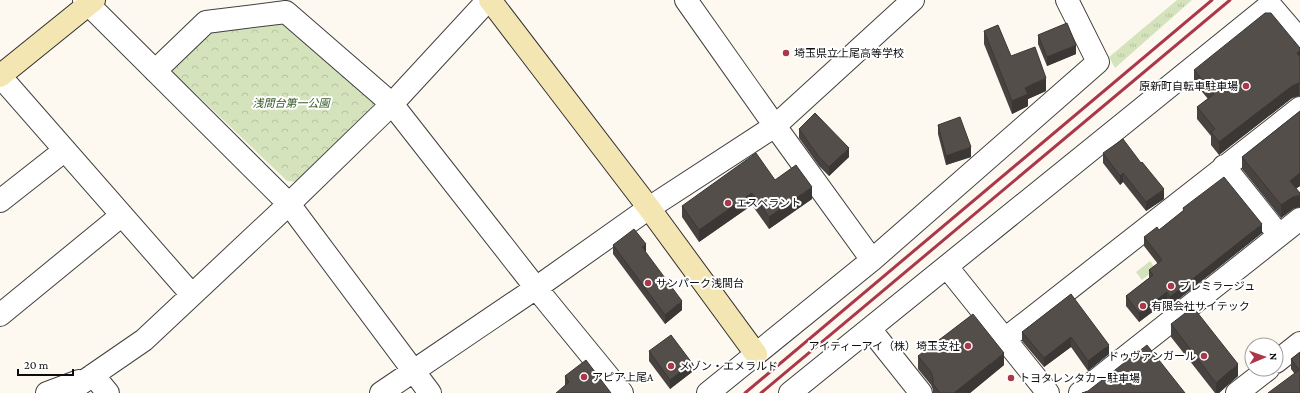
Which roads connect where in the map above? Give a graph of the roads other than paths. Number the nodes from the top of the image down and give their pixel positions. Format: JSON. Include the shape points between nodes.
{"nodes":[{"id":1,"x":489,"y":0,"type":"edge"},
{"id":2,"x":686,"y":0,"type":"edge"},
{"id":3,"x":913,"y":0,"type":"edge"},
{"id":4,"x":1067,"y":0,"type":"edge"},
{"id":5,"x":89,"y":1,"type":"edge"},
{"id":6,"x":1300,"y":40,"type":"edge"},
{"id":7,"x":155,"y":71,"type":"junction"},
{"id":8,"x":0,"y":76,"type":"edge"},
{"id":9,"x":392,"y":104,"type":"junction"},
{"id":10,"x":1300,"y":108,"type":"edge"},
{"id":11,"x":775,"y":126,"type":"junction"},
{"id":12,"x":65,"y":150,"type":"junction"},
{"id":13,"x":1224,"y":166,"type":"junction"},
{"id":14,"x":0,"y":201,"type":"edge"},
{"id":15,"x":289,"y":204,"type":"junction"},
{"id":16,"x":649,"y":208,"type":"junction"},
{"id":17,"x":122,"y":215,"type":"junction"},
{"id":18,"x":1300,"y":219,"type":"edge"},
{"id":19,"x":1279,"y":235,"type":"junction"},
{"id":20,"x":872,"y":260,"type":"junction"},
{"id":21,"x":947,"y":267,"type":"junction"},
{"id":22,"x":536,"y":288,"type":"junction"},
{"id":23,"x":192,"y":295,"type":"junction"},
{"id":24,"x":0,"y":315,"type":"edge"},
{"id":25,"x":870,"y":329,"type":"junction"},
{"id":26,"x":1005,"y":339,"type":"junction"},
{"id":27,"x":1300,"y":343,"type":"edge"},
{"id":28,"x":756,"y":354,"type":"junction"},
{"id":29,"x":1284,"y":356,"type":"edge"},
{"id":30,"x":414,"y":371,"type":"junction"},
{"id":31,"x":93,"y":375,"type":"junction"},
{"id":32,"x":1258,"y":377,"type":"edge"},
{"id":33,"x":47,"y":393,"type":"edge"},
{"id":34,"x":67,"y":393,"type":"edge"},
{"id":35,"x":108,"y":393,"type":"edge"},
{"id":36,"x":381,"y":393,"type":"edge"},
{"id":37,"x":430,"y":393,"type":"edge"},
{"id":38,"x":622,"y":393,"type":"edge"},
{"id":39,"x":708,"y":393,"type":"edge"},
{"id":40,"x":790,"y":393,"type":"edge"},
{"id":41,"x":921,"y":393,"type":"edge"},
{"id":42,"x":1048,"y":393,"type":"edge"},
{"id":43,"x":1080,"y":393,"type":"edge"},
{"id":44,"x":1238,"y":393,"type":"edge"}],
"edges":[{"from":1,"to":9,"type":"street"},
{"from":1,"to":16,"type":"street"},
{"from":2,"to":11,"type":"street"},
{"from":3,"to":11,"type":"street"},
{"from":4,"to":20,"type":"street","via":[[1098,62]]},
{"from":5,"to":7,"type":"street"},
{"from":5,"to":8,"type":"street"},
{"from":6,"to":21,"type":"street","via":[[1270,5]]},
{"from":7,"to":9,"type":"street","via":[[206,22],[286,12]]},
{"from":7,"to":15,"type":"street"},
{"from":8,"to":12,"type":"street"},
{"from":9,"to":15,"type":"street"},
{"from":9,"to":22,"type":"street"},
{"from":10,"to":13,"type":"street"},
{"from":11,"to":16,"type":"street"},
{"from":11,"to":20,"type":"street"},
{"from":12,"to":14,"type":"street"},
{"from":12,"to":17,"type":"street"},
{"from":13,"to":19,"type":"street"},
{"from":13,"to":26,"type":"street"},
{"from":15,"to":23,"type":"street"},
{"from":15,"to":30,"type":"street"},
{"from":16,"to":22,"type":"street"},
{"from":16,"to":28,"type":"street"},
{"from":17,"to":23,"type":"street"},
{"from":17,"to":24,"type":"street"},
{"from":18,"to":19,"type":"street"},
{"from":19,"to":43,"type":"street"},
{"from":20,"to":28,"type":"street"},
{"from":21,"to":25,"type":"street"},
{"from":21,"to":26,"type":"street"},
{"from":22,"to":30,"type":"street"},
{"from":22,"to":38,"type":"street"},
{"from":23,"to":31,"type":"street","via":[[144,340]]},
{"from":25,"to":40,"type":"street"},
{"from":25,"to":41,"type":"street"},
{"from":26,"to":42,"type":"street"},
{"from":27,"to":29,"type":"street"},
{"from":28,"to":39,"type":"street"},
{"from":30,"to":36,"type":"street"},
{"from":30,"to":37,"type":"street"},
{"from":31,"to":33,"type":"street"},
{"from":31,"to":34,"type":"street"},
{"from":31,"to":35,"type":"street"},
{"from":32,"to":44,"type":"street"}]}
